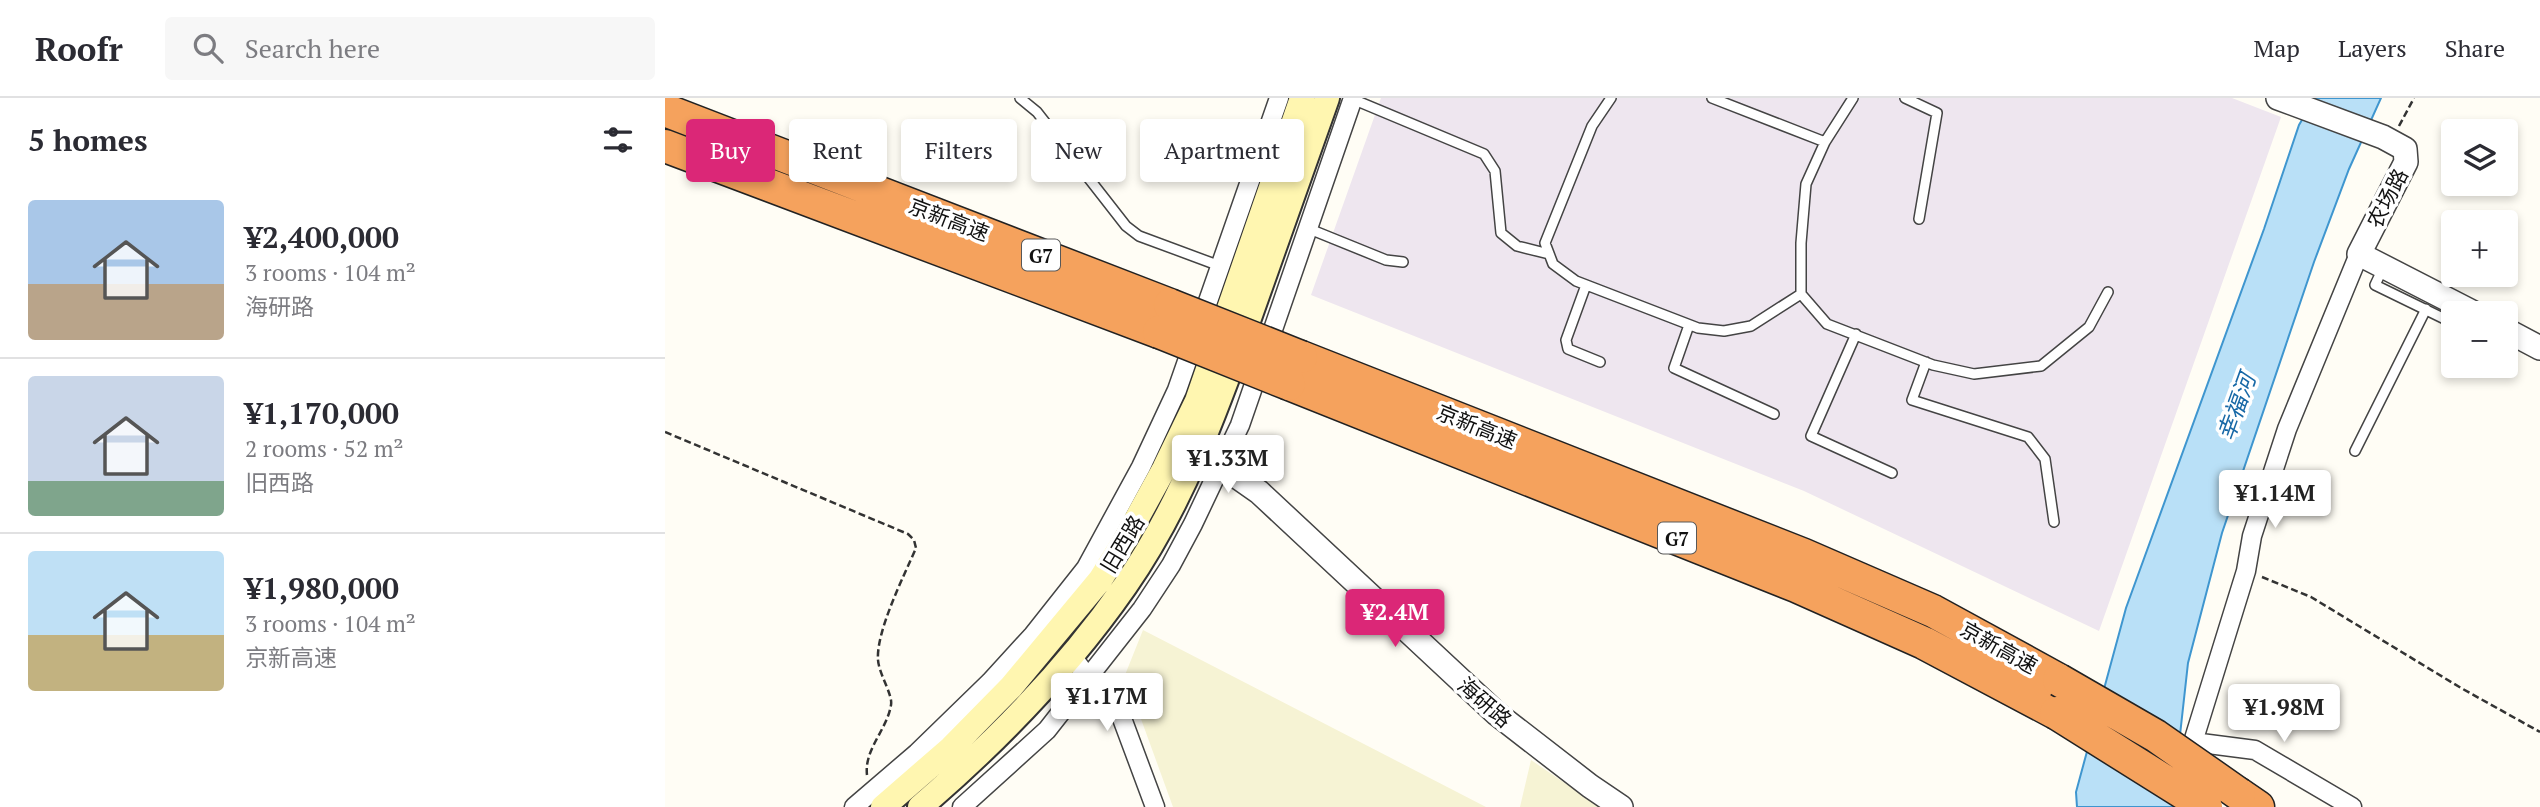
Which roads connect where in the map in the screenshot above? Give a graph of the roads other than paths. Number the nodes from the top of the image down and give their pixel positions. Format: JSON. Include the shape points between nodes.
{"nodes":[{"id":1,"x":1020,"y":98,"type":"edge"},
{"id":2,"x":1279,"y":98,"type":"edge"},
{"id":3,"x":1302,"y":98,"type":"edge"},
{"id":4,"x":1327,"y":98,"type":"edge"},
{"id":5,"x":1351,"y":98,"type":"edge"},
{"id":6,"x":1611,"y":98,"type":"edge"},
{"id":7,"x":1713,"y":98,"type":"edge"},
{"id":8,"x":1853,"y":98,"type":"edge"},
{"id":9,"x":1905,"y":98,"type":"edge"},
{"id":10,"x":2291,"y":101,"type":"edge"},
{"id":11,"x":665,"y":110,"type":"edge"},
{"id":12,"x":1825,"y":142,"type":"junction"},
{"id":13,"x":665,"y":146,"type":"edge"},
{"id":14,"x":1919,"y":219,"type":"dead end"},
{"id":15,"x":1307,"y":229,"type":"junction"},
{"id":16,"x":1549,"y":254,"type":"junction"},
{"id":17,"x":2359,"y":254,"type":"junction"},
{"id":18,"x":1403,"y":262,"type":"dead end"},
{"id":19,"x":1220,"y":266,"type":"junction"},
{"id":20,"x":2384,"y":267,"type":"junction"},
{"id":21,"x":1586,"y":285,"type":"junction"},
{"id":22,"x":2108,"y":292,"type":"dead end"},
{"id":23,"x":1801,"y":294,"type":"junction"},
{"id":24,"x":2451,"y":301,"type":"edge"},
{"id":25,"x":2426,"y":309,"type":"junction"},
{"id":26,"x":2441,"y":317,"type":"edge"},
{"id":27,"x":1164,"y":318,"type":"junction"},
{"id":28,"x":1689,"y":324,"type":"junction"},
{"id":29,"x":1856,"y":334,"type":"junction"},
{"id":30,"x":2518,"y":336,"type":"edge"},
{"id":31,"x":2540,"y":348,"type":"edge"},
{"id":32,"x":1600,"y":362,"type":"dead end"},
{"id":33,"x":1926,"y":362,"type":"junction"},
{"id":34,"x":1295,"y":370,"type":"junction"},
{"id":35,"x":1774,"y":414,"type":"dead end"},
{"id":36,"x":1199,"y":450,"type":"junction"},
{"id":37,"x":2355,"y":451,"type":"dead end"},
{"id":38,"x":1221,"y":465,"type":"junction"},
{"id":39,"x":1892,"y":473,"type":"dead end"},
{"id":40,"x":2055,"y":522,"type":"dead end"},
{"id":41,"x":1071,"y":655,"type":"junction"},
{"id":42,"x":1089,"y":679,"type":"junction"},
{"id":43,"x":2193,"y":742,"type":"junction"},
{"id":44,"x":877,"y":800,"type":"edge"},
{"id":45,"x":2248,"y":800,"type":"edge"},
{"id":46,"x":854,"y":807,"type":"edge"},
{"id":47,"x":921,"y":807,"type":"edge"},
{"id":48,"x":962,"y":807,"type":"edge"},
{"id":49,"x":1155,"y":807,"type":"edge"},
{"id":50,"x":1621,"y":807,"type":"edge"},
{"id":51,"x":2190,"y":807,"type":"edge"},
{"id":52,"x":2206,"y":807,"type":"edge"},
{"id":53,"x":2352,"y":807,"type":"edge"}],
"edges":[{"from":1,"to":19,"type":"lane","via":[[1037,112],[1126,226],[1139,236]]},
{"from":2,"to":19,"type":"street"},
{"from":3,"to":44,"type":"main road","name":"旧西路","via":[[1197,401],[1130,531],[1100,580],[1011,687],[958,741]]},
{"from":4,"to":36,"type":"main road","name":"旧西路"},
{"from":5,"to":15,"type":"street"},
{"from":5,"to":16,"type":"lane","via":[[1484,154],[1495,171],[1501,233],[1517,247]]},
{"from":6,"to":16,"type":"lane","via":[[1592,126],[1562,196],[1545,243]]},
{"from":7,"to":12,"type":"lane"},
{"from":8,"to":12,"type":"lane"},
{"from":9,"to":14,"type":"lane","via":[[1937,113]]},
{"from":10,"to":17,"type":"street","name":"农场路","via":[[2405,149],[2406,162]]},
{"from":11,"to":27,"type":"highway","name":"京新高速","number":"G7"},
{"from":12,"to":23,"type":"lane","via":[[1806,184]]},
{"from":13,"to":27,"type":"highway","name":"京新高速","number":"G7"},
{"from":15,"to":18,"type":"lane","via":[[1386,260]]},
{"from":15,"to":38,"type":"street","via":[[1240,425]]},
{"from":16,"to":21,"type":"lane","via":[[1553,264]]},
{"from":17,"to":20,"type":"street","name":"农场路"},
{"from":17,"to":43,"type":"street","via":[[2287,429]]},
{"from":19,"to":44,"type":"street","via":[[1161,427],[1086,568],[1033,635]]},
{"from":20,"to":24,"type":"street","name":"农场路"},
{"from":20,"to":25,"type":"lane","via":[[2375,285]]},
{"from":21,"to":28,"type":"lane"},
{"from":21,"to":32,"type":"lane","via":[[1566,340],[1569,349]]},
{"from":22,"to":33,"type":"lane","via":[[2088,327],[2041,366],[1974,374]]},
{"from":23,"to":28,"type":"lane","via":[[1751,326],[1724,331]]},
{"from":23,"to":29,"type":"lane","via":[[1828,324]]},
{"from":25,"to":26,"type":"lane"},
{"from":25,"to":37,"type":"lane"},
{"from":27,"to":34,"type":"highway","name":"京新高速","number":"G7","bridge":true},
{"from":28,"to":35,"type":"lane","via":[[1674,368]]},
{"from":29,"to":33,"type":"lane"},
{"from":29,"to":39,"type":"lane","via":[[1811,436]]},
{"from":30,"to":31,"type":"street"},
{"from":33,"to":40,"type":"lane","via":[[1912,400],[2028,437],[2045,459]]},
{"from":34,"to":45,"type":"highway","name":"京新高速","number":"G7","bridge":true,"via":[[1804,555],[1933,611],[2156,736]]},
{"from":34,"to":52,"type":"highway","name":"京新高速","number":"G7","bridge":true,"via":[[1924,643],[2056,713]]},
{"from":36,"to":38,"type":"street","name":"海研路"},
{"from":36,"to":41,"type":"main road","name":"旧西路","via":[[1126,584]]},
{"from":38,"to":42,"type":"street","via":[[1171,565]]},
{"from":38,"to":50,"type":"street","name":"海研路","via":[[1259,492],[1497,714]]},
{"from":41,"to":42,"type":"street"},
{"from":41,"to":47,"type":"main road","name":"旧西路","via":[[999,735]]},
{"from":42,"to":48,"type":"street","via":[[1047,730]]},
{"from":42,"to":49,"type":"street","via":[[1118,705]]},
{"from":43,"to":51,"type":"street"},
{"from":43,"to":53,"type":"street","via":[[2255,750]]},
{"from":44,"to":46,"type":"street"}]}
